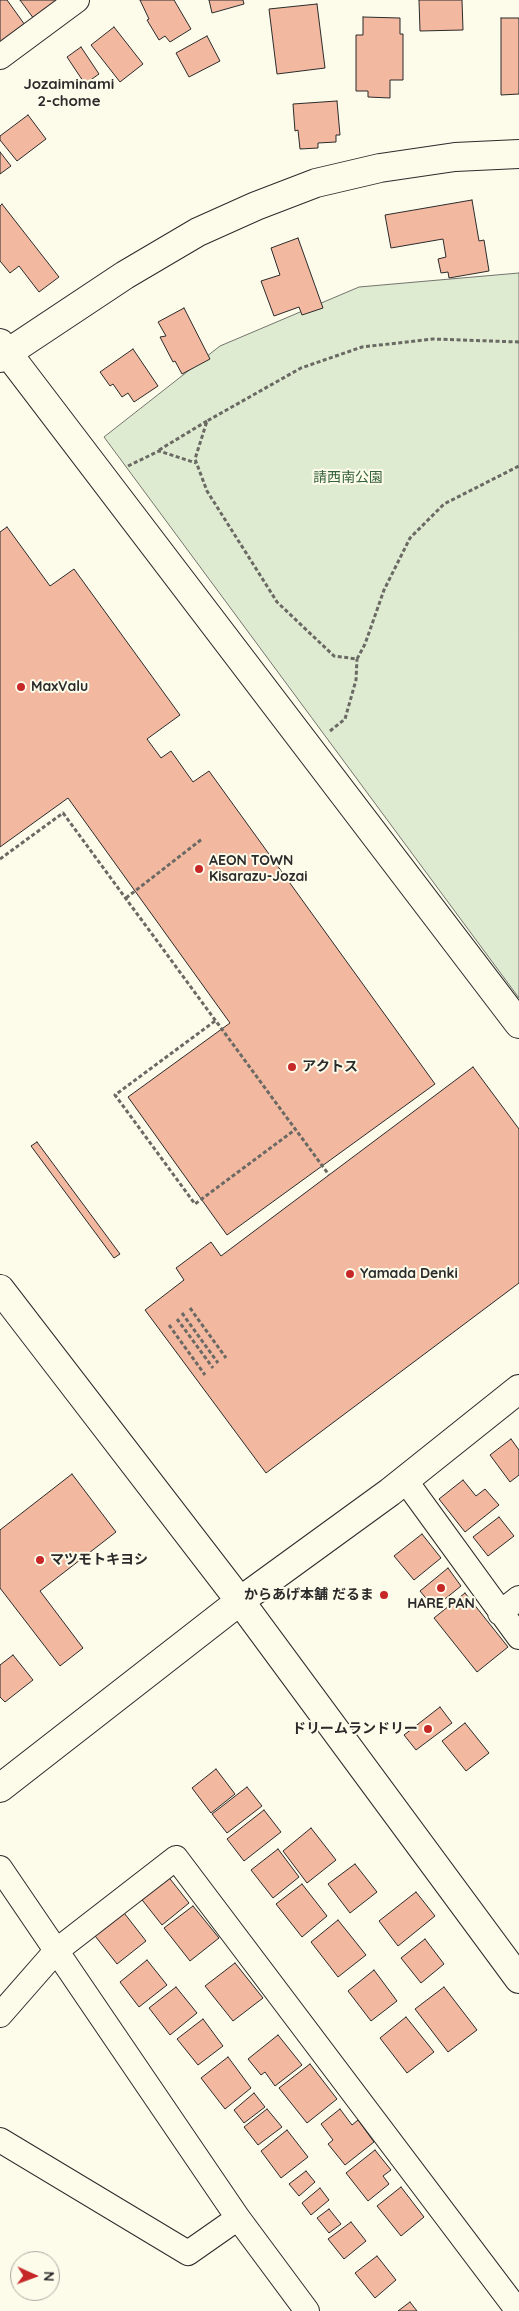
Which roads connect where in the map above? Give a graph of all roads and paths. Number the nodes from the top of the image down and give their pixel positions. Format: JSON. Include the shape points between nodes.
{"nodes":[{"id":1,"x":77,"y":0,"type":"edge"},
{"id":2,"x":0,"y":57,"type":"edge"},
{"id":3,"x":519,"y":154,"type":"edge"},
{"id":4,"x":519,"y":342,"type":"edge"},
{"id":5,"x":2,"y":351,"type":"edge"},
{"id":6,"x":206,"y":421,"type":"junction"},
{"id":7,"x":159,"y":451,"type":"junction"},
{"id":8,"x":196,"y":463,"type":"junction"},
{"id":9,"x":519,"y":466,"type":"edge"},
{"id":10,"x":107,"y":484,"type":"junction"},
{"id":11,"x":357,"y":659,"type":"junction"},
{"id":12,"x":308,"y":744,"type":"junction"},
{"id":13,"x":202,"y":839,"type":"dead end"},
{"id":14,"x":0,"y":859,"type":"edge"},
{"id":15,"x":126,"y":898,"type":"junction"},
{"id":16,"x":216,"y":1020,"type":"junction"},
{"id":17,"x":519,"y":1024,"type":"edge"},
{"id":18,"x":296,"y":1130,"type":"junction"},
{"id":19,"x":329,"y":1175,"type":"dead end"},
{"id":20,"x":0,"y":1289,"type":"edge"},
{"id":21,"x":190,"y":1308,"type":"dead end"},
{"id":22,"x":182,"y":1313,"type":"dead end"},
{"id":23,"x":177,"y":1318,"type":"dead end"},
{"id":24,"x":169,"y":1326,"type":"dead end"},
{"id":25,"x":226,"y":1358,"type":"dead end"},
{"id":26,"x":218,"y":1363,"type":"dead end"},
{"id":27,"x":212,"y":1368,"type":"dead end"},
{"id":28,"x":205,"y":1375,"type":"dead end"},
{"id":29,"x":519,"y":1389,"type":"edge"},
{"id":30,"x":405,"y":1480,"type":"junction"},
{"id":31,"x":519,"y":1598,"type":"edge"},
{"id":32,"x":240,"y":1601,"type":"junction"},
{"id":33,"x":500,"y":1613,"type":"junction"},
{"id":34,"x":519,"y":1637,"type":"edge"},
{"id":35,"x":0,"y":1788,"type":"edge"},
{"id":36,"x":0,"y":1868,"type":"edge"},
{"id":37,"x":56,"y":1950,"type":"junction"},
{"id":38,"x":519,"y":1979,"type":"edge"},
{"id":39,"x":0,"y":2015,"type":"edge"},
{"id":40,"x":0,"y":2140,"type":"edge"},
{"id":41,"x":238,"y":2218,"type":"junction"},
{"id":42,"x":307,"y":2311,"type":"edge"},
{"id":43,"x":518,"y":2311,"type":"edge"}],
"edges":[{"from":1,"to":2,"type":"street"},
{"from":3,"to":5,"type":"street","via":[[455,157],[380,168],[316,183],[190,237]]},
{"from":4,"to":6,"type":"path","via":[[433,339],[362,347],[301,368]]},
{"from":5,"to":10,"type":"street"},
{"from":6,"to":7,"type":"path"},
{"from":6,"to":8,"type":"path"},
{"from":7,"to":8,"type":"path"},
{"from":7,"to":10,"type":"path","via":[[126,466]]},
{"from":8,"to":11,"type":"path","via":[[207,490],[277,602],[334,656]]},
{"from":9,"to":11,"type":"path","via":[[444,504],[410,538],[384,590]]},
{"from":10,"to":12,"type":"street"},
{"from":11,"to":12,"type":"path","via":[[356,680],[345,719]]},
{"from":12,"to":17,"type":"street"},
{"from":13,"to":15,"type":"path"},
{"from":14,"to":15,"type":"path","via":[[63,813]]},
{"from":15,"to":16,"type":"path"},
{"from":16,"to":18,"type":"path"},
{"from":16,"to":18,"type":"path","via":[[115,1095],[195,1204]]},
{"from":18,"to":19,"type":"path"},
{"from":20,"to":32,"type":"street"},
{"from":21,"to":25,"type":"path"},
{"from":22,"to":26,"type":"path"},
{"from":23,"to":27,"type":"path"},
{"from":24,"to":28,"type":"path"},
{"from":29,"to":30,"type":"street"},
{"from":30,"to":32,"type":"street"},
{"from":30,"to":33,"type":"street"},
{"from":31,"to":33,"type":"street"},
{"from":32,"to":35,"type":"street"},
{"from":32,"to":38,"type":"street"},
{"from":33,"to":34,"type":"street"},
{"from":36,"to":37,"type":"street"},
{"from":37,"to":39,"type":"street"},
{"from":37,"to":41,"type":"street"},
{"from":37,"to":43,"type":"street","via":[[176,1858]]},
{"from":40,"to":41,"type":"street","via":[[188,2254]]},
{"from":41,"to":42,"type":"street"}]}
